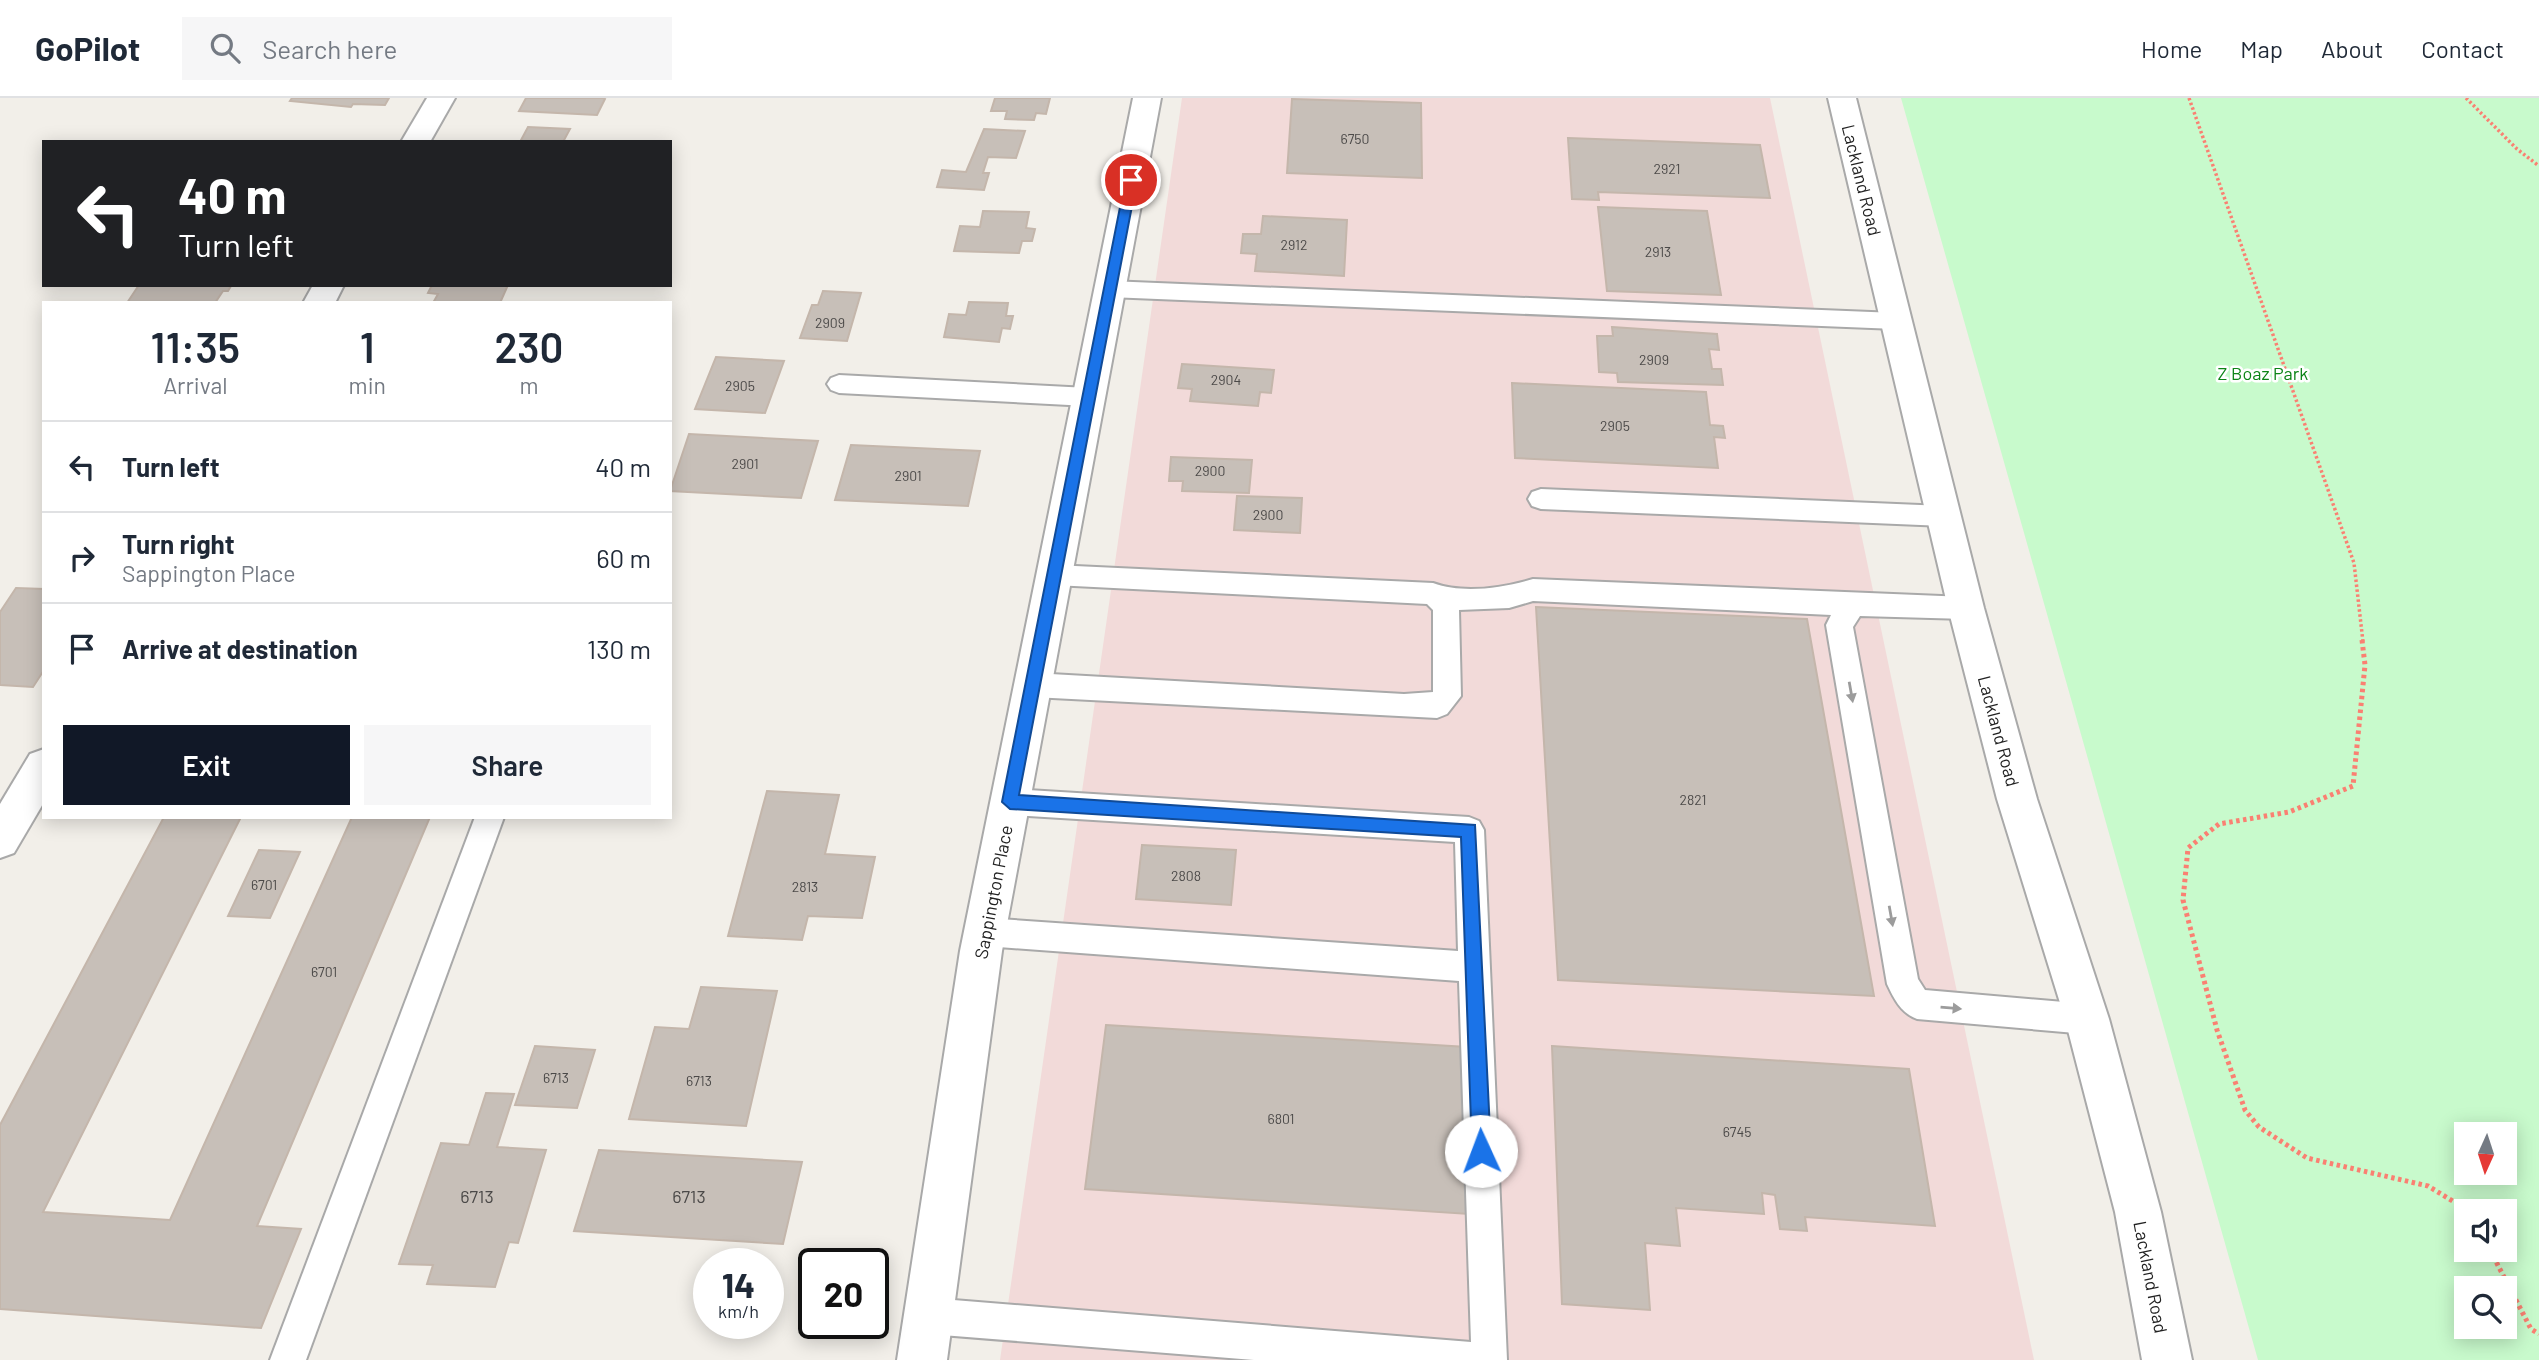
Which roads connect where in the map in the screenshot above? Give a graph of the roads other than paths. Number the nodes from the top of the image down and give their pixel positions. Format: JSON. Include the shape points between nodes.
{"nodes":[{"id":1,"x":441,"y":98,"type":"edge"},
{"id":2,"x":1147,"y":98,"type":"edge"},
{"id":3,"x":1842,"y":98,"type":"edge"},
{"id":4,"x":416,"y":140,"type":"edge"},
{"id":5,"x":1110,"y":289,"type":"junction"},
{"id":6,"x":1896,"y":321,"type":"junction"},
{"id":7,"x":839,"y":384,"type":"dead end"},
{"id":8,"x":1088,"y":397,"type":"junction"},
{"id":9,"x":1541,"y":499,"type":"dead end"},
{"id":10,"x":1944,"y":516,"type":"junction"},
{"id":11,"x":1054,"y":576,"type":"junction"},
{"id":12,"x":1441,"y":600,"type":"junction"},
{"id":13,"x":1966,"y":608,"type":"junction"},
{"id":14,"x":1846,"y":615,"type":"junction"},
{"id":15,"x":1033,"y":685,"type":"junction"},
{"id":16,"x":24,"y":784,"type":"edge"},
{"id":17,"x":1010,"y":802,"type":"junction"},
{"id":18,"x":489,"y":819,"type":"edge"},
{"id":19,"x":0,"y":840,"type":"edge"},
{"id":20,"x":985,"y":932,"type":"junction"},
{"id":21,"x":1474,"y":967,"type":"junction"},
{"id":22,"x":2087,"y":1019,"type":"junction"},
{"id":23,"x":929,"y":1316,"type":"junction"},
{"id":24,"x":288,"y":1360,"type":"edge"},
{"id":25,"x":922,"y":1360,"type":"edge"},
{"id":26,"x":1473,"y":1360,"type":"edge"},
{"id":27,"x":1489,"y":1360,"type":"edge"},
{"id":28,"x":2167,"y":1360,"type":"edge"}],
"edges":[{"from":1,"to":4,"type":"street"},
{"from":2,"to":5,"type":"street","name":"Sappington Place"},
{"from":3,"to":6,"type":"street","name":"Lackland Road"},
{"from":5,"to":6,"type":"lane"},
{"from":5,"to":8,"type":"street","name":"Sappington Place"},
{"from":6,"to":10,"type":"street","name":"Lackland Road"},
{"from":7,"to":8,"type":"lane"},
{"from":8,"to":11,"type":"street","name":"Sappington Place"},
{"from":9,"to":10,"type":"lane"},
{"from":10,"to":13,"type":"street","name":"Lackland Road"},
{"from":11,"to":12,"type":"lane","via":[[1433,594]]},
{"from":11,"to":15,"type":"street","name":"Sappington Place"},
{"from":12,"to":14,"type":"lane","via":[[1509,597],[1533,590]]},
{"from":12,"to":15,"type":"lane","via":[[1446,606],[1447,696],[1437,706]]},
{"from":13,"to":14,"type":"lane"},
{"from":13,"to":22,"type":"street","name":"Lackland Road","via":[[2017,799]]},
{"from":14,"to":22,"type":"lane","one_way":true,"via":[[1903,984],[1917,1004]]},
{"from":15,"to":17,"type":"street","name":"Sappington Place"},
{"from":16,"to":19,"type":"street"},
{"from":17,"to":20,"type":"street","name":"Sappington Place"},
{"from":17,"to":21,"type":"lane","via":[[1469,830]]},
{"from":18,"to":24,"type":"lane"},
{"from":20,"to":21,"type":"lane"},
{"from":20,"to":23,"type":"street","name":"Sappington Place"},
{"from":21,"to":27,"type":"lane"},
{"from":22,"to":28,"type":"street","name":"Lackland Road","via":[[2138,1212]]},
{"from":23,"to":25,"type":"street","name":"Sappington Place"},
{"from":23,"to":26,"type":"lane"}]}
